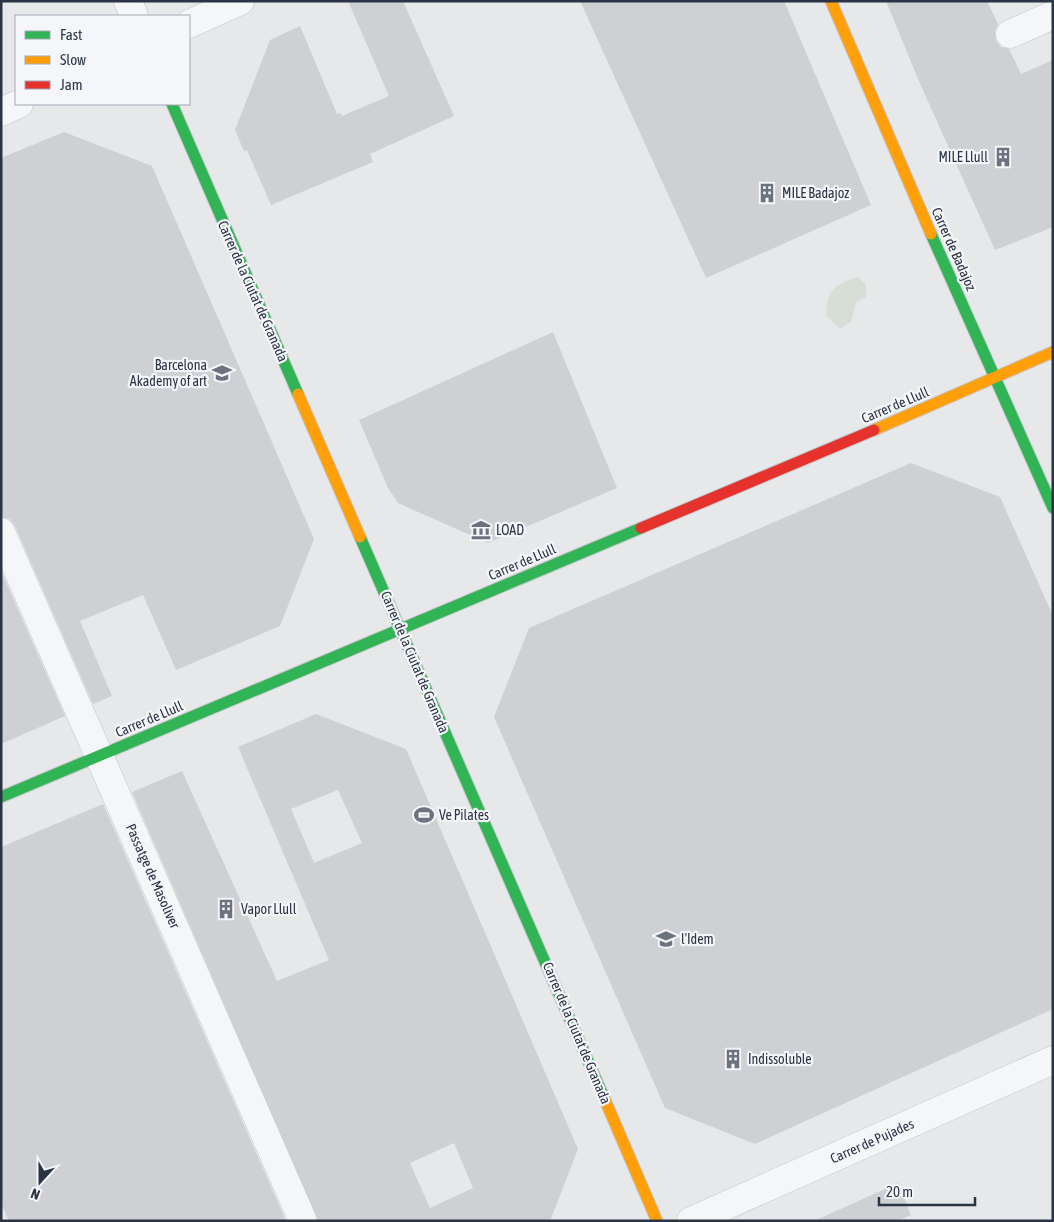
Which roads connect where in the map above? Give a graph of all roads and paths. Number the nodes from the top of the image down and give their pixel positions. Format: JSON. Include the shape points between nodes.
{"nodes":[{"id":1,"x":128,"y":1,"type":"edge"},
{"id":2,"x":240,"y":1,"type":"edge"},
{"id":3,"x":831,"y":1,"type":"edge"},
{"id":4,"x":134,"y":15,"type":"edge"},
{"id":5,"x":1053,"y":15,"type":"edge"},
{"id":6,"x":190,"y":24,"type":"edge"},
{"id":7,"x":1010,"y":34,"type":"dead end"},
{"id":8,"x":17,"y":105,"type":"edge"},
{"id":9,"x":172,"y":105,"type":"edge"},
{"id":10,"x":1,"y":112,"type":"edge"},
{"id":11,"x":1053,"y":352,"type":"edge"},
{"id":12,"x":994,"y":379,"type":"junction"},
{"id":13,"x":1053,"y":508,"type":"edge"},
{"id":14,"x":1,"y":532,"type":"edge"},
{"id":15,"x":401,"y":629,"type":"junction"},
{"id":16,"x":100,"y":755,"type":"junction"},
{"id":17,"x":1,"y":796,"type":"edge"},
{"id":18,"x":1053,"y":1060,"type":"edge"},
{"id":19,"x":303,"y":1221,"type":"edge"},
{"id":20,"x":657,"y":1221,"type":"edge"},
{"id":21,"x":690,"y":1221,"type":"edge"}],
"edges":[{"from":1,"to":4,"type":"street"},
{"from":2,"to":6,"type":"street"},
{"from":3,"to":12,"type":"street","name":"Carrer de Badajoz"},
{"from":5,"to":7,"type":"street"},
{"from":8,"to":10,"type":"street"},
{"from":9,"to":15,"type":"street","name":"Carrer de la Ciutat de Granada"},
{"from":11,"to":12,"type":"street","name":"Carrer de Llull"},
{"from":12,"to":13,"type":"street","name":"Carrer de Badajoz"},
{"from":12,"to":15,"type":"street","name":"Carrer de Llull"},
{"from":14,"to":16,"type":"street","name":"Passatge de Masoliver"},
{"from":15,"to":16,"type":"street","name":"Carrer de Llull"},
{"from":15,"to":20,"type":"street","name":"Carrer de la Ciutat de Granada"},
{"from":16,"to":17,"type":"street","name":"Carrer de Llull"},
{"from":16,"to":19,"type":"street","name":"Passatge de Masoliver"},
{"from":18,"to":21,"type":"street","name":"Carrer de Pujades"}]}
